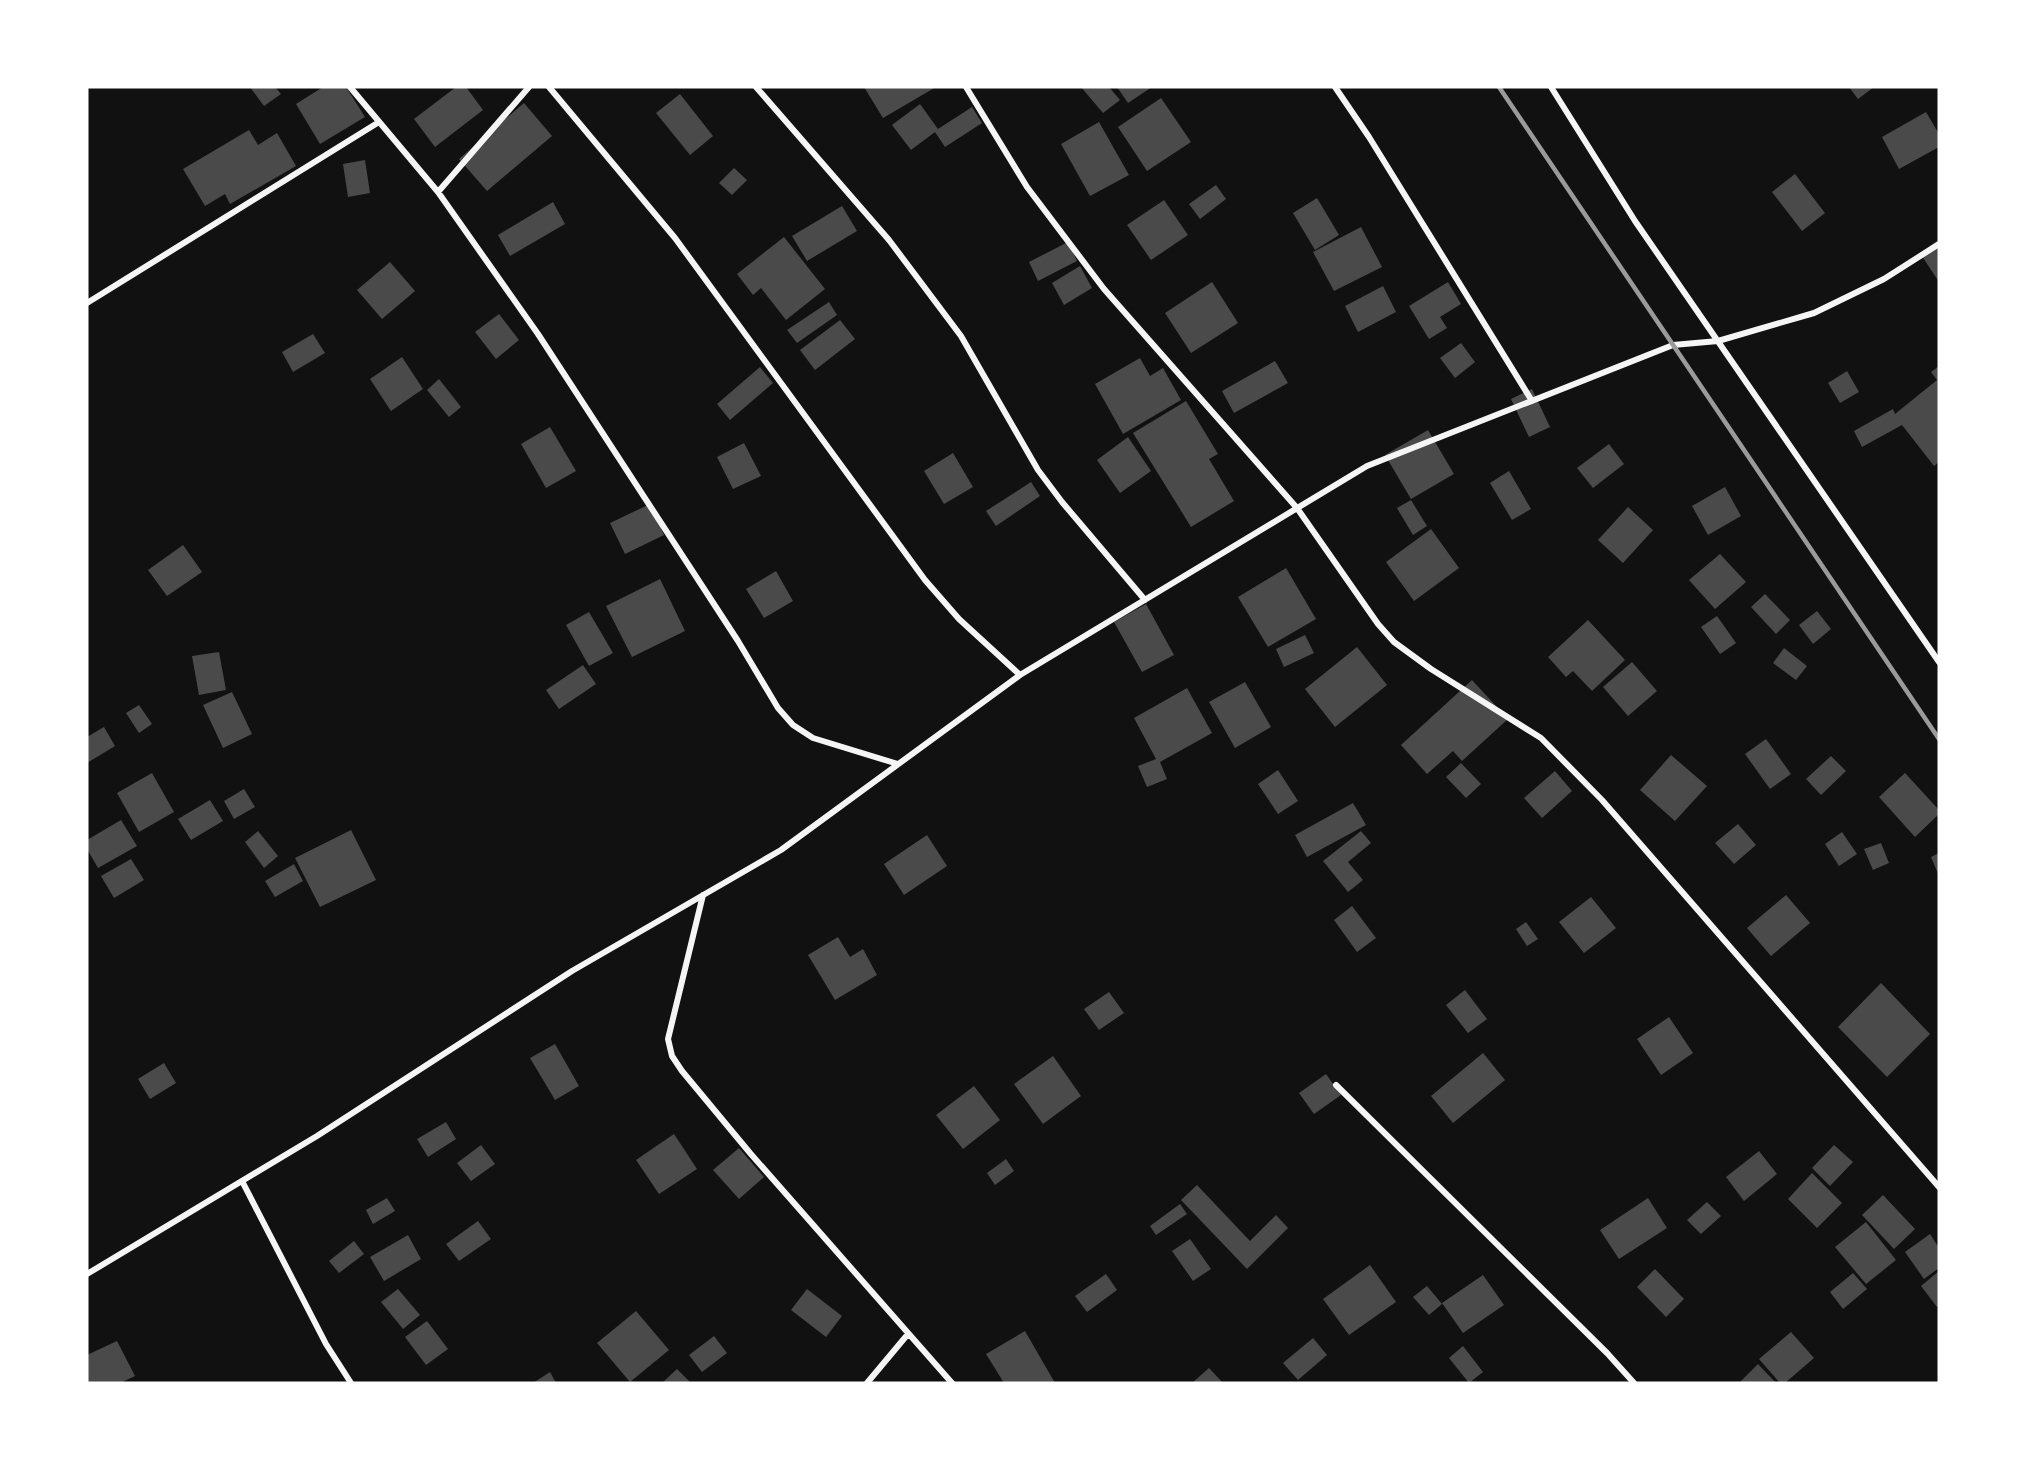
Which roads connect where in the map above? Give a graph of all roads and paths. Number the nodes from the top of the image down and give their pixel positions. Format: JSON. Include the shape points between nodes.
{"nodes":[{"id":1,"x":350,"y":87,"type":"edge"},
{"id":2,"x":529,"y":87,"type":"edge"},
{"id":3,"x":549,"y":87,"type":"edge"},
{"id":4,"x":756,"y":87,"type":"edge"},
{"id":5,"x":966,"y":87,"type":"edge"},
{"id":6,"x":1335,"y":87,"type":"edge"},
{"id":7,"x":1551,"y":87,"type":"edge"},
{"id":8,"x":379,"y":122,"type":"junction"},
{"id":9,"x":438,"y":192,"type":"junction"},
{"id":10,"x":1939,"y":244,"type":"edge"},
{"id":11,"x":87,"y":303,"type":"edge"},
{"id":12,"x":1718,"y":341,"type":"junction"},
{"id":13,"x":1532,"y":401,"type":"junction"},
{"id":14,"x":1298,"y":508,"type":"junction"},
{"id":15,"x":1145,"y":600,"type":"junction"},
{"id":16,"x":1939,"y":662,"type":"edge"},
{"id":17,"x":1020,"y":675,"type":"junction"},
{"id":18,"x":898,"y":764,"type":"junction"},
{"id":19,"x":703,"y":895,"type":"junction"},
{"id":20,"x":1336,"y":1085,"type":"dead end"},
{"id":21,"x":242,"y":1181,"type":"junction"},
{"id":22,"x":1939,"y":1187,"type":"edge"},
{"id":23,"x":87,"y":1274,"type":"edge"},
{"id":24,"x":908,"y":1334,"type":"junction"},
{"id":25,"x":351,"y":1383,"type":"edge"},
{"id":26,"x":867,"y":1383,"type":"edge"},
{"id":27,"x":952,"y":1383,"type":"edge"},
{"id":28,"x":1634,"y":1383,"type":"edge"}],
"edges":[{"from":1,"to":8,"type":"street"},
{"from":2,"to":9,"type":"street"},
{"from":3,"to":17,"type":"street","via":[[675,238],[925,580]]},
{"from":4,"to":15,"type":"street","via":[[889,240],[961,336],[1038,470]]},
{"from":5,"to":14,"type":"street","via":[[1027,188],[1104,289]]},
{"from":6,"to":13,"type":"street"},
{"from":7,"to":12,"type":"street","via":[[1635,221]]},
{"from":8,"to":9,"type":"street"},
{"from":8,"to":11,"type":"street"},
{"from":9,"to":18,"type":"street","via":[[538,334],[738,640],[778,708],[793,725],[813,738]]},
{"from":10,"to":12,"type":"street","via":[[1884,279],[1814,313]]},
{"from":12,"to":13,"type":"street","via":[[1673,345]]},
{"from":12,"to":16,"type":"street"},
{"from":13,"to":14,"type":"street","via":[[1367,466]]},
{"from":14,"to":15,"type":"street"},
{"from":14,"to":22,"type":"street","via":[[1394,642],[1541,738],[1602,800]]},
{"from":15,"to":17,"type":"street"},
{"from":17,"to":18,"type":"street"},
{"from":18,"to":19,"type":"street","via":[[781,850]]},
{"from":19,"to":21,"type":"street","via":[[572,971]]},
{"from":19,"to":24,"type":"street","via":[[668,1039],[672,1056],[750,1153]]},
{"from":20,"to":28,"type":"street"},
{"from":21,"to":23,"type":"street"},
{"from":21,"to":25,"type":"street","via":[[326,1344]]},
{"from":24,"to":26,"type":"street"},
{"from":24,"to":27,"type":"street"}]}
